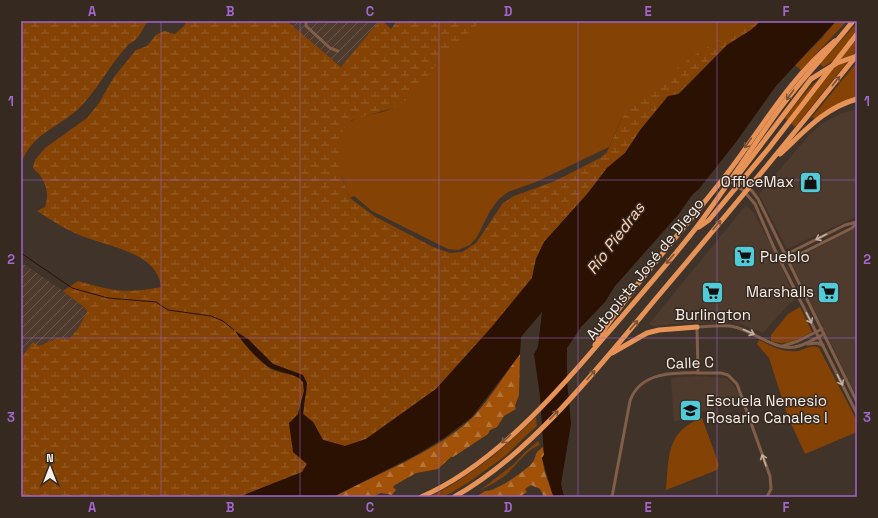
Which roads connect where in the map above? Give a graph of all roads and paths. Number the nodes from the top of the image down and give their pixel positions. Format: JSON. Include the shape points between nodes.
{"nodes":[{"id":1,"x":306,"y":21,"type":"edge"},
{"id":2,"x":853,"y":21,"type":"edge"},
{"id":3,"x":843,"y":34,"type":"junction"},
{"id":4,"x":857,"y":34,"type":"edge"},
{"id":5,"x":338,"y":51,"type":"dead end"},
{"id":6,"x":857,"y":56,"type":"edge"},
{"id":7,"x":857,"y":99,"type":"edge"},
{"id":8,"x":767,"y":166,"type":"junction"},
{"id":9,"x":726,"y":175,"type":"junction"},
{"id":10,"x":723,"y":191,"type":"junction"},
{"id":11,"x":857,"y":223,"type":"edge"},
{"id":12,"x":695,"y":230,"type":"junction"},
{"id":13,"x":785,"y":255,"type":"junction"},
{"id":14,"x":780,"y":258,"type":"junction"},
{"id":15,"x":787,"y":260,"type":"junction"},
{"id":16,"x":782,"y":263,"type":"junction"},
{"id":17,"x":697,"y":327,"type":"junction"},
{"id":18,"x":822,"y":329,"type":"junction"},
{"id":19,"x":816,"y":332,"type":"junction"},
{"id":20,"x":824,"y":334,"type":"junction"},
{"id":21,"x":818,"y":336,"type":"junction"},
{"id":22,"x":801,"y":345,"type":"junction"},
{"id":23,"x":823,"y":345,"type":"junction"},
{"id":24,"x":779,"y":346,"type":"junction"},
{"id":25,"x":592,"y":352,"type":"junction"},
{"id":26,"x":609,"y":355,"type":"junction"},
{"id":27,"x":698,"y":373,"type":"junction"},
{"id":28,"x":857,"y":402,"type":"edge"},
{"id":29,"x":857,"y":414,"type":"edge"},
{"id":30,"x":421,"y":497,"type":"edge"},
{"id":31,"x":454,"y":497,"type":"edge"},
{"id":32,"x":612,"y":497,"type":"edge"},
{"id":33,"x":767,"y":497,"type":"edge"}],
"edges":[{"from":1,"to":5,"type":"street","via":[[306,26],[330,48]]},
{"from":2,"to":3,"type":"highway","name":"Autopista José de Diego"},
{"from":3,"to":9,"type":"highway","one_way":true,"via":[[822,51],[788,88]]},
{"from":3,"to":10,"type":"highway","name":"Autopista José de Diego","one_way":true,"via":[[803,78]]},
{"from":4,"to":12,"type":"highway","via":[[769,148],[709,220]]},
{"from":8,"to":6,"type":"highway","name":"Autopista José de Diego","one_way":true},
{"from":6,"to":10,"type":"highway","via":[[830,66],[806,84],[739,174]]},
{"from":7,"to":8,"type":"highway","via":[[837,106],[821,116]]},
{"from":26,"to":8,"type":"highway","name":"Autopista José de Diego","one_way":true},
{"from":9,"to":13,"type":"street","via":[[754,193]]},
{"from":9,"to":14,"type":"street","via":[[752,199]]},
{"from":9,"to":25,"type":"highway","via":[[601,332]]},
{"from":10,"to":12,"type":"highway","name":"Autopista José de Diego"},
{"from":11,"to":13,"type":"street","one_way":true,"via":[[845,225]]},
{"from":11,"to":15,"type":"street","via":[[852,228]]},
{"from":12,"to":25,"type":"highway","name":"Autopista José de Diego","one_way":true},
{"from":13,"to":14,"type":"street"},
{"from":13,"to":15,"type":"street"},
{"from":14,"to":16,"type":"street"},
{"from":15,"to":16,"type":"street"},
{"from":15,"to":18,"type":"street"},
{"from":16,"to":19,"type":"street","one_way":true},
{"from":17,"to":24,"type":"street","one_way":true,"via":[[733,326]]},
{"from":17,"to":26,"type":"highway","via":[[647,333]]},
{"from":17,"to":27,"type":"street"},
{"from":18,"to":19,"type":"street"},
{"from":18,"to":20,"type":"street"},
{"from":19,"to":21,"type":"street"},
{"from":19,"to":24,"type":"street","via":[[798,341]]},
{"from":20,"to":21,"type":"street"},
{"from":20,"to":28,"type":"street"},
{"from":21,"to":22,"type":"street"},
{"from":21,"to":23,"type":"street"},
{"from":22,"to":23,"type":"street"},
{"from":22,"to":24,"type":"street"},
{"from":23,"to":29,"type":"street","one_way":true},
{"from":25,"to":30,"type":"highway","name":"Autopista José de Diego","one_way":true,"via":[[535,412],[483,460],[457,478]]},
{"from":31,"to":26,"type":"highway","name":"Autopista José de Diego","one_way":true,"via":[[493,470],[535,434]]},
{"from":27,"to":32,"type":"street","name":"Calle C","via":[[652,377],[639,384],[633,392]]},
{"from":33,"to":27,"type":"street","name":"Calle C","one_way":true,"via":[[771,489],[770,476],[737,384],[722,373]]}]}
